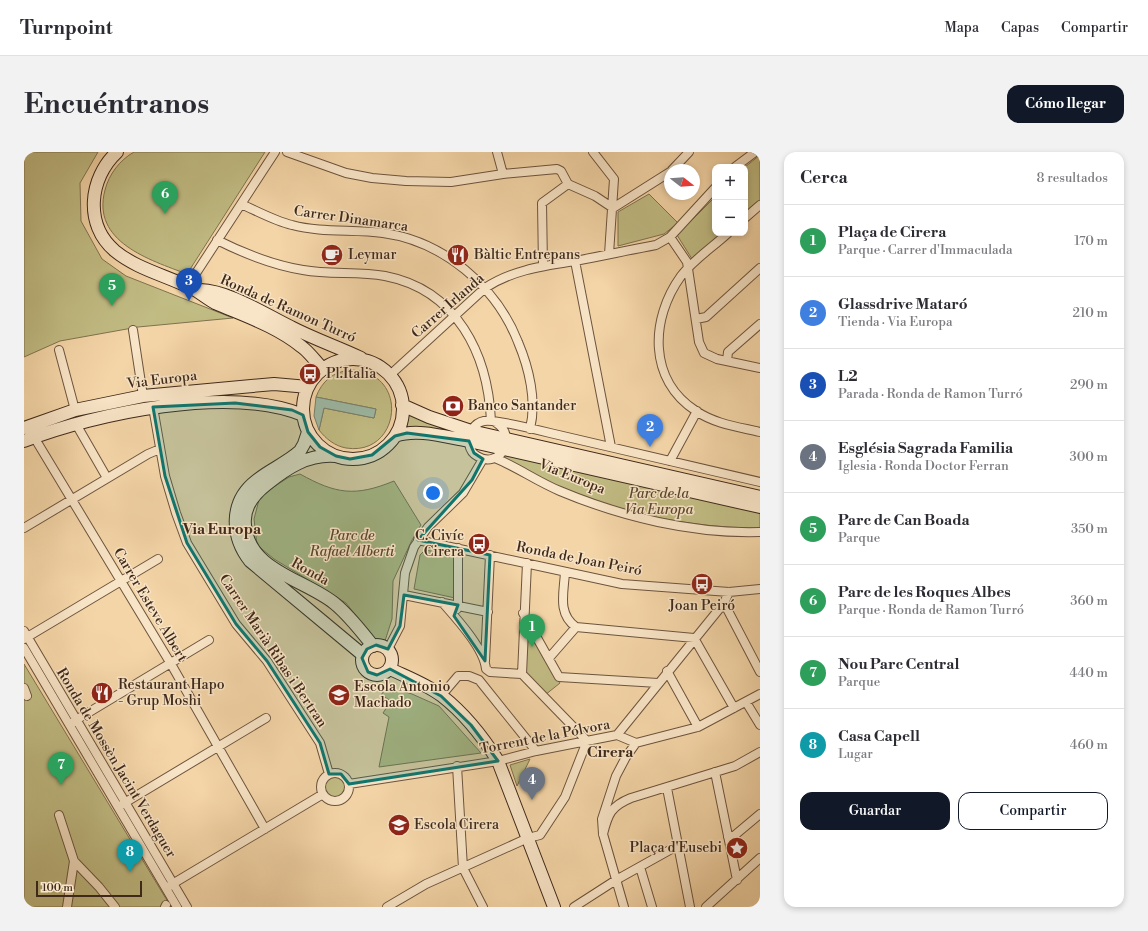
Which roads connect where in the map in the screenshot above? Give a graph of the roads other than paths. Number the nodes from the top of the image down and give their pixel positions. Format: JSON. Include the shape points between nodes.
{"nodes":[{"id":1,"x":117,"y":152,"type":"edge"},
{"id":2,"x":275,"y":152,"type":"edge"},
{"id":3,"x":287,"y":152,"type":"edge"},
{"id":4,"x":498,"y":152,"type":"edge"},
{"id":5,"x":593,"y":152,"type":"edge"},
{"id":6,"x":689,"y":152,"type":"edge"},
{"id":7,"x":755,"y":152,"type":"edge"},
{"id":8,"x":678,"y":164,"type":"edge"},
{"id":9,"x":739,"y":164,"type":"edge"},
{"id":10,"x":503,"y":174,"type":"junction"},
{"id":11,"x":664,"y":176,"type":"edge"},
{"id":12,"x":568,"y":184,"type":"junction"},
{"id":13,"x":712,"y":191,"type":"edge"},
{"id":14,"x":241,"y":204,"type":"junction"},
{"id":15,"x":760,"y":205,"type":"edge"},
{"id":16,"x":614,"y":208,"type":"junction"},
{"id":17,"x":748,"y":215,"type":"edge"},
{"id":18,"x":725,"y":236,"type":"edge"},
{"id":19,"x":670,"y":237,"type":"junction"},
{"id":20,"x":217,"y":240,"type":"junction"},
{"id":21,"x":610,"y":254,"type":"junction"},
{"id":22,"x":575,"y":261,"type":"junction"},
{"id":23,"x":544,"y":266,"type":"junction"},
{"id":24,"x":688,"y":268,"type":"junction"},
{"id":25,"x":760,"y":268,"type":"edge"},
{"id":26,"x":485,"y":288,"type":"junction"},
{"id":27,"x":191,"y":289,"type":"junction"},
{"id":28,"x":454,"y":316,"type":"junction"},
{"id":29,"x":696,"y":319,"type":"junction"},
{"id":30,"x":760,"y":324,"type":"edge"},
{"id":31,"x":133,"y":330,"type":"dead end"},
{"id":32,"x":59,"y":350,"type":"dead end"},
{"id":33,"x":368,"y":361,"type":"junction"},
{"id":34,"x":727,"y":361,"type":"junction"},
{"id":35,"x":760,"y":368,"type":"edge"},
{"id":36,"x":323,"y":369,"type":"junction"},
{"id":37,"x":390,"y":375,"type":"junction"},
{"id":38,"x":308,"y":387,"type":"junction"},
{"id":39,"x":142,"y":396,"type":"junction"},
{"id":40,"x":402,"y":405,"type":"junction"},
{"id":41,"x":153,"y":407,"type":"junction"},
{"id":42,"x":75,"y":410,"type":"junction"},
{"id":43,"x":696,"y":412,"type":"junction"},
{"id":44,"x":303,"y":415,"type":"junction"},
{"id":45,"x":493,"y":422,"type":"junction"},
{"id":46,"x":76,"y":424,"type":"junction"},
{"id":47,"x":24,"y":428,"type":"edge"},
{"id":48,"x":530,"y":429,"type":"junction"},
{"id":49,"x":308,"y":432,"type":"junction"},
{"id":50,"x":760,"y":432,"type":"edge"},
{"id":51,"x":394,"y":436,"type":"junction"},
{"id":52,"x":470,"y":436,"type":"junction"},
{"id":53,"x":29,"y":439,"type":"edge"},
{"id":54,"x":506,"y":444,"type":"junction"},
{"id":55,"x":611,"y":447,"type":"junction"},
{"id":56,"x":160,"y":449,"type":"junction"},
{"id":57,"x":336,"y":456,"type":"junction"},
{"id":58,"x":495,"y":458,"type":"junction"},
{"id":59,"x":483,"y":459,"type":"junction"},
{"id":60,"x":670,"y":461,"type":"junction"},
{"id":61,"x":107,"y":478,"type":"junction"},
{"id":62,"x":760,"y":482,"type":"edge"},
{"id":63,"x":760,"y":497,"type":"edge"},
{"id":64,"x":71,"y":500,"type":"junction"},
{"id":65,"x":760,"y":507,"type":"edge"},
{"id":66,"x":24,"y":528,"type":"edge"},
{"id":67,"x":760,"y":532,"type":"edge"},
{"id":68,"x":418,"y":540,"type":"junction"},
{"id":69,"x":458,"y":548,"type":"junction"},
{"id":70,"x":490,"y":555,"type":"junction"},
{"id":71,"x":158,"y":559,"type":"dead end"},
{"id":72,"x":527,"y":563,"type":"junction"},
{"id":73,"x":565,"y":572,"type":"junction"},
{"id":74,"x":121,"y":581,"type":"junction"},
{"id":75,"x":760,"y":589,"type":"edge"},
{"id":76,"x":729,"y":592,"type":"junction"},
{"id":77,"x":404,"y":595,"type":"junction"},
{"id":78,"x":442,"y":602,"type":"junction"},
{"id":79,"x":724,"y":603,"type":"junction"},
{"id":80,"x":458,"y":604,"type":"junction"},
{"id":81,"x":488,"y":612,"type":"junction"},
{"id":82,"x":523,"y":613,"type":"junction"},
{"id":83,"x":454,"y":616,"type":"junction"},
{"id":84,"x":576,"y":627,"type":"junction"},
{"id":85,"x":25,"y":636,"type":"edge"},
{"id":86,"x":694,"y":638,"type":"junction"},
{"id":87,"x":209,"y":640,"type":"dead end"},
{"id":88,"x":373,"y":646,"type":"junction"},
{"id":89,"x":24,"y":648,"type":"edge"},
{"id":90,"x":388,"y":649,"type":"junction"},
{"id":91,"x":364,"y":655,"type":"junction"},
{"id":92,"x":549,"y":658,"type":"junction"},
{"id":93,"x":171,"y":664,"type":"junction"},
{"id":94,"x":486,"y":665,"type":"junction"},
{"id":95,"x":390,"y":669,"type":"junction"},
{"id":96,"x":667,"y":671,"type":"junction"},
{"id":97,"x":760,"y":672,"type":"edge"},
{"id":98,"x":522,"y":674,"type":"junction"},
{"id":99,"x":658,"y":683,"type":"junction"},
{"id":100,"x":760,"y":694,"type":"edge"},
{"id":101,"x":441,"y":696,"type":"junction"},
{"id":102,"x":746,"y":702,"type":"junction"},
{"id":103,"x":734,"y":708,"type":"junction"},
{"id":104,"x":266,"y":718,"type":"dead end"},
{"id":105,"x":72,"y":722,"type":"junction"},
{"id":106,"x":760,"y":725,"type":"edge"},
{"id":107,"x":698,"y":727,"type":"junction"},
{"id":108,"x":617,"y":735,"type":"junction"},
{"id":109,"x":588,"y":741,"type":"junction"},
{"id":110,"x":636,"y":743,"type":"junction"},
{"id":111,"x":219,"y":746,"type":"junction"},
{"id":112,"x":536,"y":751,"type":"junction"},
{"id":113,"x":760,"y":752,"type":"edge"},
{"id":114,"x":498,"y":761,"type":"junction"},
{"id":115,"x":457,"y":766,"type":"junction"},
{"id":116,"x":715,"y":772,"type":"junction"},
{"id":117,"x":329,"y":774,"type":"junction"},
{"id":118,"x":349,"y":784,"type":"junction"},
{"id":119,"x":667,"y":788,"type":"junction"},
{"id":120,"x":323,"y":794,"type":"junction"},
{"id":121,"x":121,"y":804,"type":"junction"},
{"id":122,"x":760,"y":814,"type":"edge"},
{"id":123,"x":59,"y":815,"type":"dead end"},
{"id":124,"x":265,"y":829,"type":"junction"},
{"id":125,"x":603,"y":834,"type":"junction"},
{"id":126,"x":728,"y":837,"type":"junction"},
{"id":127,"x":528,"y":838,"type":"junction"},
{"id":128,"x":677,"y":846,"type":"junction"},
{"id":129,"x":760,"y":858,"type":"edge"},
{"id":130,"x":74,"y":861,"type":"junction"},
{"id":131,"x":640,"y":867,"type":"junction"},
{"id":132,"x":463,"y":868,"type":"junction"},
{"id":133,"x":616,"y":880,"type":"junction"},
{"id":134,"x":737,"y":880,"type":"junction"},
{"id":135,"x":169,"y":886,"type":"junction"},
{"id":136,"x":68,"y":907,"type":"edge"},
{"id":137,"x":115,"y":907,"type":"edge"},
{"id":138,"x":177,"y":907,"type":"edge"},
{"id":139,"x":187,"y":907,"type":"edge"},
{"id":140,"x":387,"y":907,"type":"edge"},
{"id":141,"x":483,"y":907,"type":"edge"},
{"id":142,"x":554,"y":907,"type":"edge"},
{"id":143,"x":574,"y":907,"type":"edge"},
{"id":144,"x":624,"y":907,"type":"edge"},
{"id":145,"x":652,"y":907,"type":"edge"},
{"id":146,"x":690,"y":907,"type":"edge"},
{"id":147,"x":706,"y":907,"type":"edge"}],
"edges":[{"from":1,"to":27,"type":"street","name":"Ronda de Ramon Turró","via":[[103,168],[96,183],[93,201],[98,226],[110,246],[122,256]]},
{"from":2,"to":14,"type":"street"},
{"from":3,"to":10,"type":"street","via":[[346,173],[372,178],[451,182]]},
{"from":4,"to":10,"type":"street"},
{"from":5,"to":16,"type":"street","via":[[614,179]]},
{"from":6,"to":8,"type":"street"},
{"from":7,"to":9,"type":"street"},
{"from":10,"to":12,"type":"street","via":[[557,169],[561,171]]},
{"from":11,"to":16,"type":"street"},
{"from":12,"to":16,"type":"street","via":[[596,196]]},
{"from":12,"to":23,"type":"street","via":[[542,203]]},
{"from":13,"to":19,"type":"street"},
{"from":14,"to":20,"type":"street"},
{"from":14,"to":26,"type":"street","name":"Carrer Dinamarca","via":[[291,225],[384,233],[422,243],[445,254]]},
{"from":15,"to":17,"type":"street"},
{"from":16,"to":21,"type":"street"},
{"from":18,"to":24,"type":"street"},
{"from":19,"to":21,"type":"street","name":"Carrer Irlanda","via":[[656,245]]},
{"from":19,"to":24,"type":"street","via":[[687,262]]},
{"from":20,"to":27,"type":"street"},
{"from":20,"to":28,"type":"street","via":[[249,256],[304,270],[387,276],[427,293]]},
{"from":21,"to":22,"type":"street","name":"Carrer Irlanda"},
{"from":22,"to":23,"type":"street","name":"Carrer Irlanda"},
{"from":22,"to":55,"type":"street"},
{"from":23,"to":26,"type":"street","name":"Carrer Irlanda","via":[[511,274]]},
{"from":24,"to":29,"type":"street"},
{"from":24,"to":43,"type":"street","via":[[667,300],[659,327],[658,348],[663,367],[673,387]]},
{"from":25,"to":29,"type":"street","via":[[706,317]]},
{"from":26,"to":28,"type":"street","name":"Carrer Irlanda"},
{"from":26,"to":48,"type":"street","name":"Carrer Dinamarca","via":[[507,318],[523,353],[531,393]]},
{"from":27,"to":33,"type":"street","name":"Ronda de Ramon Turró","via":[[207,290],[258,310],[291,328]]},
{"from":27,"to":36,"type":"street","name":"Ronda de Ramon Turró","via":[[281,334],[302,347]]},
{"from":28,"to":37,"type":"street","name":"Carrer Irlanda"},
{"from":28,"to":45,"type":"street","via":[[476,349],[484,369]]},
{"from":29,"to":34,"type":"street","via":[[701,348],[709,357]]},
{"from":30,"to":34,"type":"street","via":[[728,352]]},
{"from":31,"to":39,"type":"street"},
{"from":32,"to":42,"type":"street"},
{"from":33,"to":36,"type":"street","via":[[341,360]]},
{"from":33,"to":37,"type":"street"},
{"from":34,"to":35,"type":"street"},
{"from":36,"to":38,"type":"street"},
{"from":37,"to":40,"type":"street","via":[[397,386]]},
{"from":38,"to":39,"type":"street","name":"Via Europa","via":[[274,384]]},
{"from":38,"to":44,"type":"street"},
{"from":39,"to":42,"type":"street","name":"Via Europa"},
{"from":40,"to":51,"type":"street","via":[[401,421]]},
{"from":40,"to":52,"type":"street","name":"Via Europa"},
{"from":41,"to":44,"type":"street","name":"Via Europa","via":[[235,403],[271,406]]},
{"from":41,"to":46,"type":"street","name":"Via Europa"},
{"from":41,"to":56,"type":"street","name":"Carrer Marià Ribas i Bertran"},
{"from":42,"to":47,"type":"street","name":"Via Europa"},
{"from":43,"to":50,"type":"street","via":[[722,423]]},
{"from":43,"to":60,"type":"street"},
{"from":44,"to":49,"type":"street"},
{"from":45,"to":48,"type":"street"},
{"from":45,"to":52,"type":"street","via":[[479,423]]},
{"from":45,"to":54,"type":"street","via":[[502,428]]},
{"from":46,"to":53,"type":"street","name":"Via Europa"},
{"from":46,"to":61,"type":"street"},
{"from":48,"to":55,"type":"street"},
{"from":49,"to":57,"type":"street","via":[[320,447]]},
{"from":49,"to":91,"type":"street","via":[[300,451],[256,480],[242,497],[236,514],[237,536],[243,552],[250,561]]},
{"from":51,"to":52,"type":"street","name":"Via Europa","via":[[407,433]]},
{"from":51,"to":57,"type":"street","via":[[379,452],[365,458],[350,459]]},
{"from":52,"to":54,"type":"street","name":"Via Europa"},
{"from":52,"to":59,"type":"street","via":[[474,453]]},
{"from":53,"to":64,"type":"street","name":"Carrer Esteve Albert"},
{"from":54,"to":58,"type":"street"},
{"from":54,"to":63,"type":"street","name":"Via Europa"},
{"from":54,"to":65,"type":"street","name":"Via Europa"},
{"from":55,"to":60,"type":"street"},
{"from":56,"to":61,"type":"street"},
{"from":56,"to":117,"type":"street","name":"Carrer Marià Ribas i Bertran","via":[[176,513],[187,543],[236,624],[267,661],[320,743]]},
{"from":57,"to":88,"type":"street","name":"Ronda","via":[[325,455],[303,460],[257,492],[245,515],[246,533],[258,556],[292,580],[334,603]]},
{"from":58,"to":59,"type":"street"},
{"from":58,"to":67,"type":"street","name":"Via Europa","via":[[560,491],[639,517],[703,529]]},
{"from":59,"to":68,"type":"street","via":[[463,493]]},
{"from":60,"to":62,"type":"street"},
{"from":61,"to":64,"type":"street"},
{"from":64,"to":66,"type":"street"},
{"from":64,"to":74,"type":"street","name":"Carrer Esteve Albert"},
{"from":68,"to":69,"type":"street","name":"Ronda de Joan Peiró"},
{"from":68,"to":77,"type":"street","via":[[408,560]]},
{"from":69,"to":70,"type":"street","name":"Ronda de Joan Peiró"},
{"from":69,"to":80,"type":"street"},
{"from":70,"to":72,"type":"street","name":"Ronda de Joan Peiró"},
{"from":70,"to":81,"type":"street"},
{"from":71,"to":74,"type":"street"},
{"from":72,"to":73,"type":"street","name":"Ronda de Joan Peiró"},
{"from":72,"to":82,"type":"street"},
{"from":73,"to":76,"type":"street","name":"Ronda de Joan Peiró","via":[[622,584]]},
{"from":73,"to":84,"type":"street","via":[[563,608],[567,621]]},
{"from":74,"to":85,"type":"street"},
{"from":74,"to":93,"type":"street","name":"Carrer Esteve Albert"},
{"from":75,"to":76,"type":"street","name":"Ronda de Joan Peiró"},
{"from":76,"to":79,"type":"street"},
{"from":77,"to":78,"type":"street"},
{"from":77,"to":90,"type":"street","via":[[400,626]]},
{"from":78,"to":80,"type":"street"},
{"from":78,"to":83,"type":"street"},
{"from":79,"to":86,"type":"street"},
{"from":79,"to":97,"type":"street"},
{"from":80,"to":81,"type":"street"},
{"from":80,"to":83,"type":"street"},
{"from":81,"to":94,"type":"street"},
{"from":82,"to":92,"type":"street"},
{"from":82,"to":98,"type":"street"},
{"from":83,"to":94,"type":"street"},
{"from":84,"to":86,"type":"street"},
{"from":84,"to":92,"type":"street"},
{"from":85,"to":105,"type":"street","name":"Ronda de Mossèn Jacint Verdaguer"},
{"from":86,"to":96,"type":"street"},
{"from":86,"to":103,"type":"street"},
{"from":87,"to":93,"type":"street"},
{"from":88,"to":90,"type":"street","via":[[379,645]]},
{"from":88,"to":91,"type":"street","via":[[367,649]]},
{"from":89,"to":105,"type":"street","name":"Ronda de Mossèn Jacint Verdaguer"},
{"from":90,"to":95,"type":"street","via":[[392,661]]},
{"from":91,"to":95,"type":"street","via":[[364,668],[372,674],[382,675]]},
{"from":92,"to":99,"type":"street","via":[[559,677]]},
{"from":93,"to":105,"type":"street"},
{"from":93,"to":111,"type":"street","name":"Carrer Esteve Albert"},
{"from":94,"to":98,"type":"street","via":[[490,672]]},
{"from":95,"to":101,"type":"street"},
{"from":96,"to":99,"type":"street"},
{"from":96,"to":107,"type":"street"},
{"from":98,"to":109,"type":"street"},
{"from":99,"to":108,"type":"street"},
{"from":100,"to":102,"type":"street"},
{"from":101,"to":112,"type":"street","via":[[458,676],[469,676],[479,680]]},
{"from":101,"to":114,"type":"street","via":[[472,724]]},
{"from":102,"to":103,"type":"street"},
{"from":102,"to":106,"type":"street"},
{"from":103,"to":107,"type":"street"},
{"from":104,"to":111,"type":"street"},
{"from":105,"to":121,"type":"street","name":"Ronda de Mossèn Jacint Verdaguer"},
{"from":107,"to":110,"type":"street"},
{"from":108,"to":109,"type":"street","name":"Torrent de la Pólvora"},
{"from":108,"to":110,"type":"street","name":"Torrent de la Pólvora"},
{"from":109,"to":112,"type":"street","name":"Torrent de la Pólvora"},
{"from":109,"to":127,"type":"street","via":[[565,797],[540,835]]},
{"from":110,"to":125,"type":"street","via":[[610,790],[602,819]]},
{"from":111,"to":121,"type":"street"},
{"from":111,"to":124,"type":"street","name":"Carrer Esteve Albert"},
{"from":112,"to":114,"type":"street","name":"Torrent de la Pólvora"},
{"from":113,"to":116,"type":"street","via":[[735,766]]},
{"from":114,"to":115,"type":"street","name":"Torrent de la Pólvora"},
{"from":114,"to":127,"type":"street"},
{"from":115,"to":118,"type":"street","name":"Torrent de la Pólvora"},
{"from":115,"to":132,"type":"street"},
{"from":116,"to":119,"type":"street"},
{"from":116,"to":126,"type":"street"},
{"from":117,"to":118,"type":"street","via":[[341,774]]},
{"from":117,"to":120,"type":"street","via":[[322,781]]},
{"from":118,"to":120,"type":"street","via":[[348,793],[341,800],[331,800]]},
{"from":119,"to":125,"type":"street","via":[[617,804],[611,812]]},
{"from":119,"to":128,"type":"street"},
{"from":120,"to":124,"type":"street"},
{"from":121,"to":135,"type":"street","name":"Ronda de Mossèn Jacint Verdaguer"},
{"from":122,"to":126,"type":"street"},
{"from":123,"to":130,"type":"street"},
{"from":124,"to":135,"type":"street"},
{"from":125,"to":133,"type":"street"},
{"from":126,"to":134,"type":"street"},
{"from":127,"to":132,"type":"street"},
{"from":127,"to":142,"type":"street"},
{"from":128,"to":131,"type":"street"},
{"from":128,"to":146,"type":"street"},
{"from":129,"to":134,"type":"street"},
{"from":130,"to":136,"type":"street"},
{"from":130,"to":137,"type":"street"},
{"from":131,"to":133,"type":"street"},
{"from":131,"to":145,"type":"street"},
{"from":132,"to":140,"type":"street","via":[[426,884]]},
{"from":132,"to":141,"type":"street"},
{"from":133,"to":143,"type":"street"},
{"from":133,"to":144,"type":"street"},
{"from":134,"to":147,"type":"street"},
{"from":135,"to":138,"type":"street","name":"Ronda de Mossèn Jacint Verdaguer"},
{"from":135,"to":139,"type":"street","name":"Ronda de Mossèn Jacint Verdaguer"}]}
